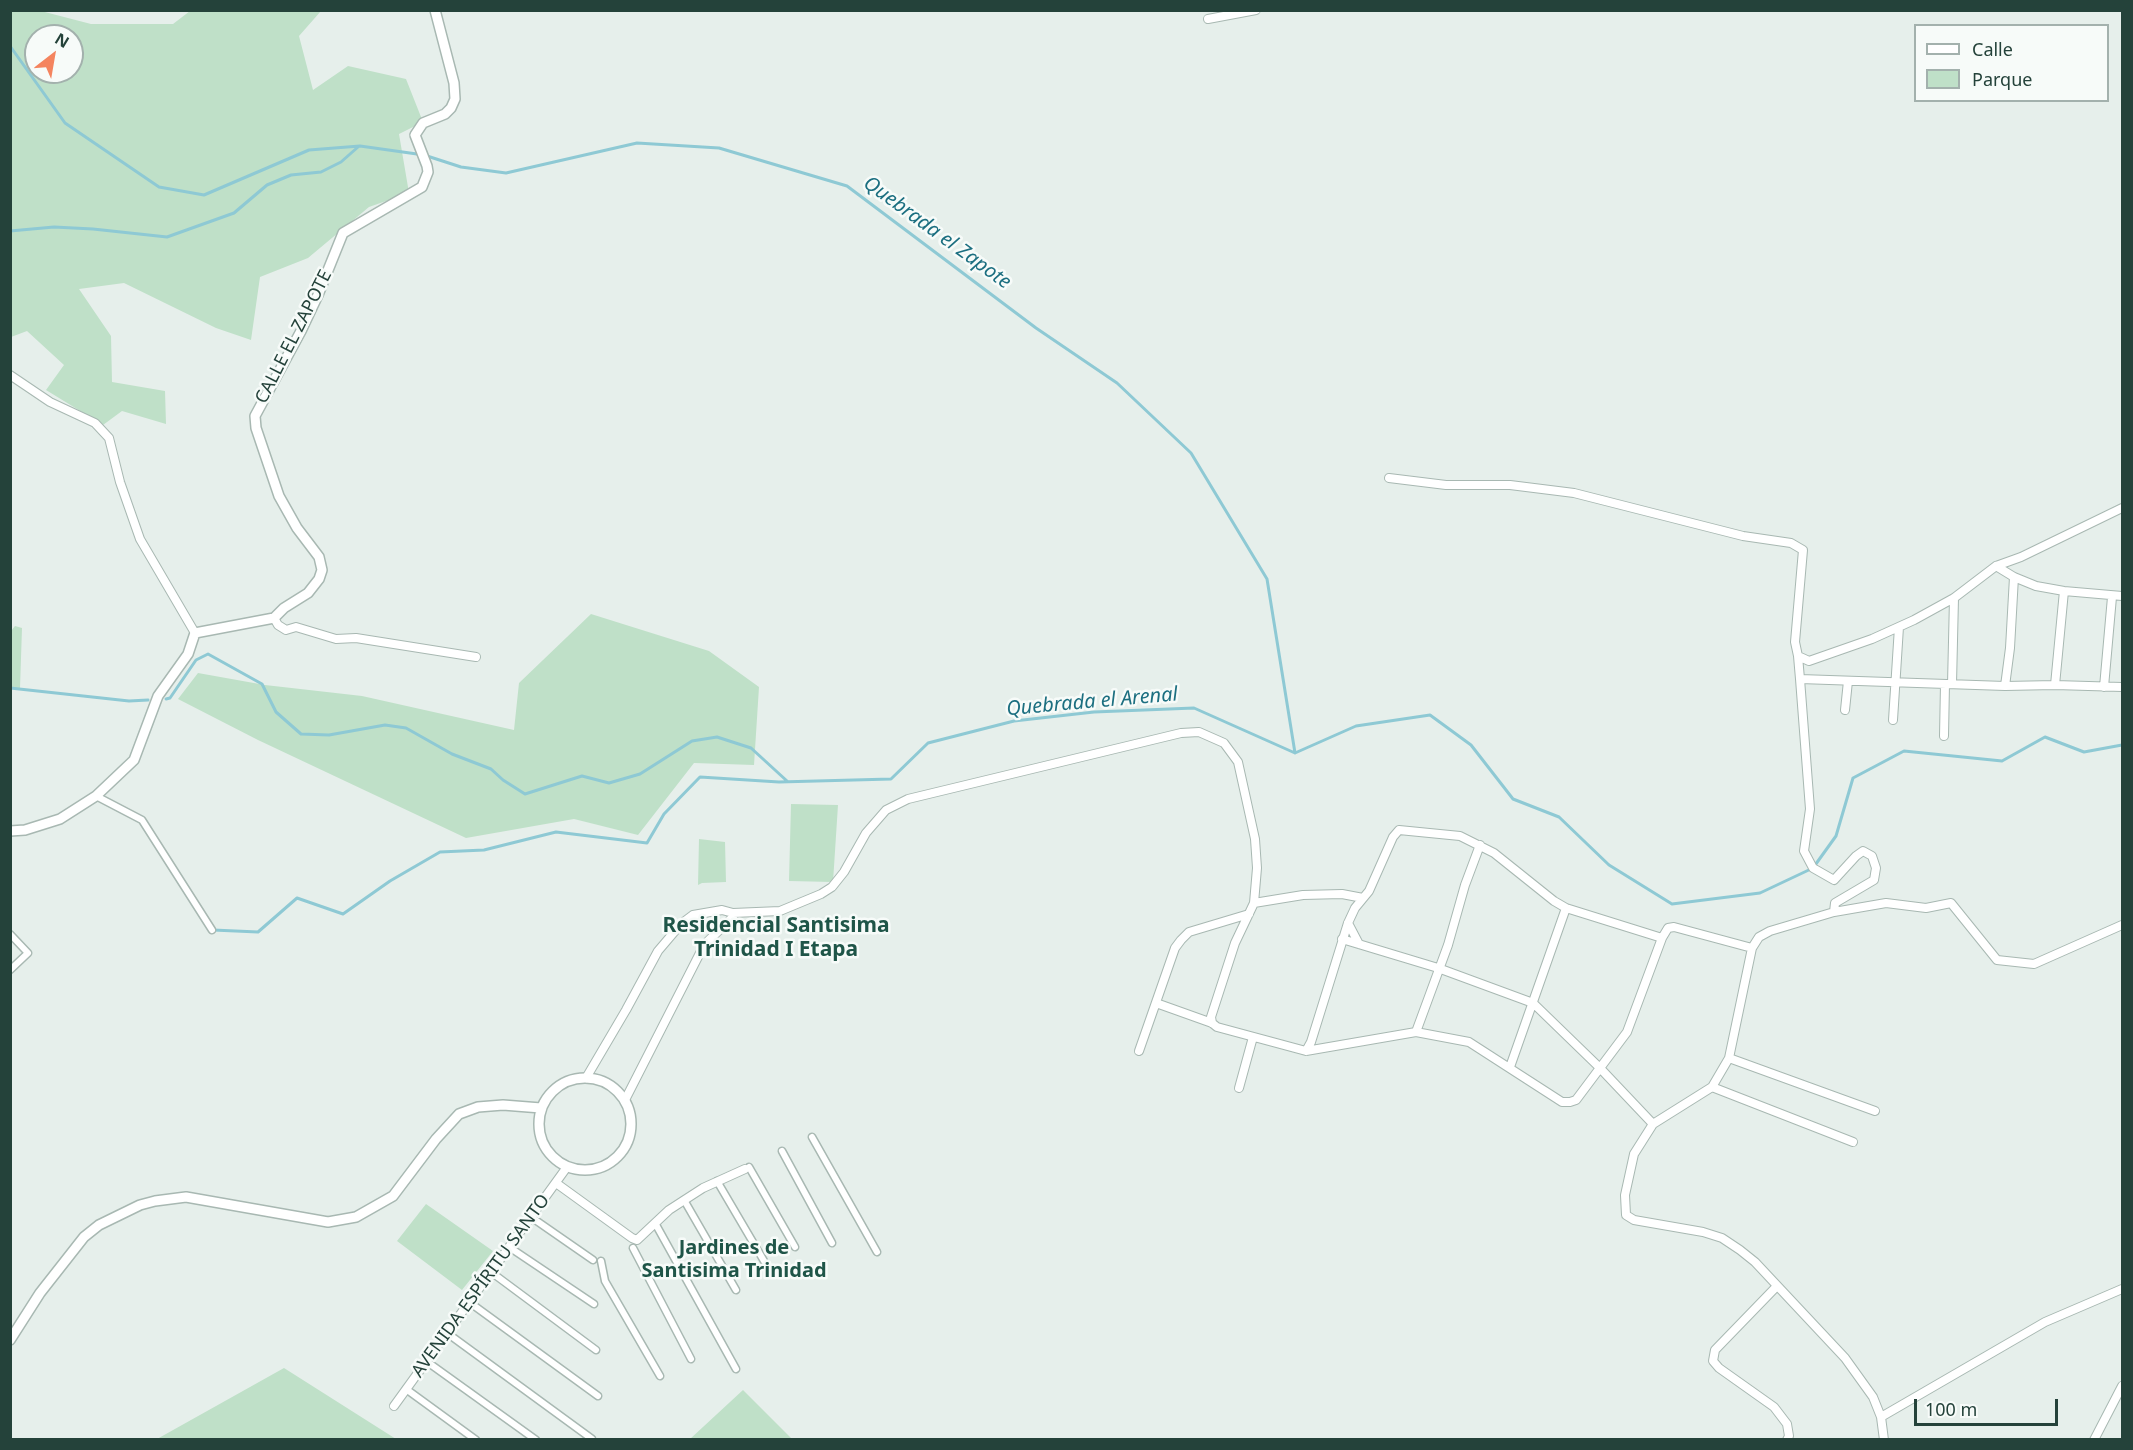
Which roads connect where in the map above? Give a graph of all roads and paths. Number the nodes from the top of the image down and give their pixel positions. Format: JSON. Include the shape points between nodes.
{"nodes":[{"id":1,"x":435,"y":10,"type":"edge"},
{"id":2,"x":1256,"y":10,"type":"edge"},
{"id":3,"x":1208,"y":19,"type":"dead end"},
{"id":4,"x":10,"y":375,"type":"edge"},
{"id":5,"x":1389,"y":478,"type":"dead end"},
{"id":6,"x":2122,"y":508,"type":"edge"},
{"id":7,"x":1996,"y":566,"type":"junction"},
{"id":8,"x":2014,"y":578,"type":"junction"},
{"id":9,"x":2064,"y":591,"type":"junction"},
{"id":10,"x":2122,"y":596,"type":"edge"},
{"id":11,"x":2112,"y":597,"type":"junction"},
{"id":12,"x":1953,"y":598,"type":"junction"},
{"id":13,"x":274,"y":618,"type":"junction"},
{"id":14,"x":1899,"y":627,"type":"junction"},
{"id":15,"x":195,"y":633,"type":"junction"},
{"id":16,"x":476,"y":657,"type":"dead end"},
{"id":17,"x":1798,"y":657,"type":"junction"},
{"id":18,"x":1800,"y":679,"type":"junction"},
{"id":19,"x":1848,"y":681,"type":"junction"},
{"id":20,"x":1896,"y":682,"type":"junction"},
{"id":21,"x":1948,"y":684,"type":"junction"},
{"id":22,"x":2055,"y":685,"type":"junction"},
{"id":23,"x":2005,"y":686,"type":"junction"},
{"id":24,"x":2104,"y":687,"type":"junction"},
{"id":25,"x":2122,"y":687,"type":"edge"},
{"id":26,"x":1845,"y":710,"type":"dead end"},
{"id":27,"x":1893,"y":720,"type":"dead end"},
{"id":28,"x":1944,"y":736,"type":"dead end"},
{"id":29,"x":96,"y":796,"type":"junction"},
{"id":30,"x":10,"y":831,"type":"edge"},
{"id":31,"x":1480,"y":845,"type":"junction"},
{"id":32,"x":1363,"y":898,"type":"junction"},
{"id":33,"x":1254,"y":903,"type":"junction"},
{"id":34,"x":1566,"y":908,"type":"junction"},
{"id":35,"x":1834,"y":912,"type":"junction"},
{"id":36,"x":733,"y":913,"type":"junction"},
{"id":37,"x":1249,"y":914,"type":"junction"},
{"id":38,"x":1348,"y":923,"type":"junction"},
{"id":39,"x":2122,"y":925,"type":"edge"},
{"id":40,"x":212,"y":930,"type":"dead end"},
{"id":41,"x":10,"y":934,"type":"edge"},
{"id":42,"x":1662,"y":938,"type":"junction"},
{"id":43,"x":1342,"y":939,"type":"junction"},
{"id":44,"x":1359,"y":944,"type":"junction"},
{"id":45,"x":1752,"y":948,"type":"junction"},
{"id":46,"x":1438,"y":968,"type":"junction"},
{"id":47,"x":10,"y":970,"type":"edge"},
{"id":48,"x":1156,"y":1003,"type":"junction"},
{"id":49,"x":1533,"y":1004,"type":"junction"},
{"id":50,"x":1212,"y":1023,"type":"junction"},
{"id":51,"x":1416,"y":1032,"type":"junction"},
{"id":52,"x":1253,"y":1037,"type":"junction"},
{"id":53,"x":1311,"y":1042,"type":"junction"},
{"id":54,"x":1317,"y":1050,"type":"junction"},
{"id":55,"x":1139,"y":1051,"type":"dead end"},
{"id":56,"x":1306,"y":1051,"type":"junction"},
{"id":57,"x":1729,"y":1058,"type":"junction"},
{"id":58,"x":1599,"y":1066,"type":"junction"},
{"id":59,"x":1510,"y":1067,"type":"junction"},
{"id":60,"x":586,"y":1078,"type":"junction"},
{"id":61,"x":1239,"y":1088,"type":"dead end"},
{"id":62,"x":1712,"y":1088,"type":"junction"},
{"id":63,"x":625,"y":1101,"type":"junction"},
{"id":64,"x":541,"y":1108,"type":"junction"},
{"id":65,"x":1875,"y":1111,"type":"dead end"},
{"id":66,"x":1653,"y":1124,"type":"junction"},
{"id":67,"x":812,"y":1137,"type":"dead end"},
{"id":68,"x":1853,"y":1142,"type":"dead end"},
{"id":69,"x":782,"y":1151,"type":"dead end"},
{"id":70,"x":567,"y":1167,"type":"junction"},
{"id":71,"x":747,"y":1168,"type":"joint"},
{"id":72,"x":717,"y":1181,"type":"junction"},
{"id":73,"x":556,"y":1183,"type":"junction"},
{"id":74,"x":684,"y":1200,"type":"junction"},
{"id":75,"x":531,"y":1218,"type":"junction"},
{"id":76,"x":655,"y":1223,"type":"junction"},
{"id":77,"x":832,"y":1243,"type":"dead end"},
{"id":78,"x":509,"y":1247,"type":"junction"},
{"id":79,"x":795,"y":1247,"type":"dead end"},
{"id":80,"x":633,"y":1248,"type":"dead end"},
{"id":81,"x":877,"y":1252,"type":"dead end"},
{"id":82,"x":593,"y":1260,"type":"dead end"},
{"id":83,"x":602,"y":1261,"type":"dead end"},
{"id":84,"x":764,"y":1261,"type":"dead end"},
{"id":85,"x":491,"y":1272,"type":"junction"},
{"id":86,"x":1777,"y":1286,"type":"junction"},
{"id":87,"x":2122,"y":1289,"type":"edge"},
{"id":88,"x":736,"y":1290,"type":"dead end"},
{"id":89,"x":469,"y":1302,"type":"junction"},
{"id":90,"x":594,"y":1304,"type":"dead end"},
{"id":91,"x":447,"y":1333,"type":"junction"},
{"id":92,"x":10,"y":1340,"type":"edge"},
{"id":93,"x":596,"y":1350,"type":"dead end"},
{"id":94,"x":691,"y":1359,"type":"dead end"},
{"id":95,"x":426,"y":1361,"type":"junction"},
{"id":96,"x":736,"y":1369,"type":"dead end"},
{"id":97,"x":660,"y":1376,"type":"dead end"},
{"id":98,"x":2122,"y":1386,"type":"edge"},
{"id":99,"x":406,"y":1389,"type":"junction"},
{"id":100,"x":598,"y":1396,"type":"dead end"},
{"id":101,"x":394,"y":1406,"type":"dead end"},
{"id":102,"x":1881,"y":1417,"type":"junction"},
{"id":103,"x":592,"y":1438,"type":"edge"},
{"id":104,"x":476,"y":1440,"type":"edge"},
{"id":105,"x":536,"y":1440,"type":"edge"},
{"id":106,"x":1787,"y":1440,"type":"edge"},
{"id":107,"x":1884,"y":1440,"type":"edge"},
{"id":108,"x":2094,"y":1440,"type":"edge"}],
"edges":[{"from":1,"to":13,"type":"street","name":"CALLE EL ZAPOTE","via":[[455,99],[445,114],[423,123],[415,135],[428,172],[423,187],[343,233],[301,331],[256,411],[256,428],[279,496],[319,557],[322,570],[308,592]]},
{"from":2,"to":3,"type":"street"},
{"from":4,"to":15,"type":"street","via":[[50,402],[95,423],[109,438],[140,538]]},
{"from":5,"to":17,"type":"street","via":[[1446,485],[1510,485],[1574,494],[1733,534],[1791,543],[1803,550],[1795,642]]},
{"from":6,"to":7,"type":"street"},
{"from":7,"to":8,"type":"street"},
{"from":7,"to":12,"type":"street"},
{"from":8,"to":9,"type":"street"},
{"from":8,"to":23,"type":"street"},
{"from":9,"to":11,"type":"street"},
{"from":9,"to":22,"type":"street"},
{"from":10,"to":11,"type":"street"},
{"from":11,"to":24,"type":"street"},
{"from":12,"to":14,"type":"street"},
{"from":12,"to":21,"type":"street"},
{"from":13,"to":15,"type":"street","name":"CALLE EL ZAPOTE"},
{"from":13,"to":16,"type":"street","via":[[286,630],[296,627],[336,639],[356,638]]},
{"from":14,"to":17,"type":"street","via":[[1809,661]]},
{"from":14,"to":20,"type":"street"},
{"from":15,"to":29,"type":"street","via":[[188,654],[158,696],[134,760]]},
{"from":17,"to":18,"type":"street"},
{"from":18,"to":19,"type":"street"},
{"from":18,"to":35,"type":"street","via":[[1810,809],[1804,851],[1814,868],[1834,880],[1863,851],[1872,856],[1876,868],[1874,880],[1835,903]]},
{"from":19,"to":20,"type":"street"},
{"from":19,"to":26,"type":"street"},
{"from":20,"to":21,"type":"street"},
{"from":20,"to":27,"type":"street"},
{"from":21,"to":23,"type":"street"},
{"from":21,"to":28,"type":"street"},
{"from":22,"to":23,"type":"street"},
{"from":22,"to":24,"type":"street"},
{"from":24,"to":25,"type":"street"},
{"from":29,"to":30,"type":"street","via":[[60,819]]},
{"from":29,"to":40,"type":"street","via":[[142,820]]},
{"from":31,"to":32,"type":"street","via":[[1460,836],[1399,830]]},
{"from":31,"to":34,"type":"street"},
{"from":31,"to":46,"type":"street"},
{"from":32,"to":33,"type":"street","via":[[1303,895]]},
{"from":32,"to":38,"type":"street"},
{"from":33,"to":36,"type":"street","via":[[1255,839],[1238,762],[1224,743],[1199,732],[1181,733],[908,799],[886,810],[866,833],[844,872],[821,894],[780,911]]},
{"from":33,"to":37,"type":"street"},
{"from":34,"to":42,"type":"street"},
{"from":34,"to":49,"type":"street"},
{"from":35,"to":39,"type":"street","via":[[1886,903],[1926,908],[1951,903],[1997,960],[2034,964]]},
{"from":35,"to":45,"type":"street","via":[[1770,931]]},
{"from":36,"to":60,"type":"street","via":[[722,910],[693,915],[665,941]]},
{"from":36,"to":63,"type":"street","via":[[708,940]]},
{"from":37,"to":48,"type":"street","via":[[1189,932],[1175,948]]},
{"from":37,"to":50,"type":"street","via":[[1235,943]]},
{"from":38,"to":43,"type":"street"},
{"from":38,"to":44,"type":"street"},
{"from":41,"to":47,"type":"street","via":[[28,953]]},
{"from":42,"to":45,"type":"street","via":[[1668,928],[1674,927]]},
{"from":42,"to":58,"type":"street","via":[[1627,1032]]},
{"from":43,"to":44,"type":"street"},
{"from":43,"to":53,"type":"street"},
{"from":44,"to":46,"type":"street"},
{"from":45,"to":57,"type":"street"},
{"from":46,"to":49,"type":"street"},
{"from":46,"to":51,"type":"street"},
{"from":48,"to":50,"type":"street"},
{"from":48,"to":55,"type":"street"},
{"from":49,"to":58,"type":"street"},
{"from":49,"to":59,"type":"street"},
{"from":50,"to":52,"type":"street"},
{"from":51,"to":54,"type":"street"},
{"from":51,"to":59,"type":"street","via":[[1469,1042]]},
{"from":52,"to":56,"type":"street"},
{"from":52,"to":61,"type":"street"},
{"from":53,"to":54,"type":"street"},
{"from":53,"to":56,"type":"street"},
{"from":54,"to":56,"type":"street"},
{"from":57,"to":62,"type":"street"},
{"from":57,"to":65,"type":"street"},
{"from":58,"to":59,"type":"street","via":[[1576,1100],[1570,1102],[1562,1101]]},
{"from":58,"to":66,"type":"street"},
{"from":60,"to":63,"type":"street","via":[[608,1085]]},
{"from":60,"to":64,"type":"street","via":[[562,1083],[552,1090]]},
{"from":62,"to":66,"type":"street"},
{"from":62,"to":68,"type":"street"},
{"from":63,"to":70,"type":"street","via":[[631,1119],[621,1153],[593,1169]]},
{"from":64,"to":70,"type":"street","via":[[538,1122],[543,1142],[555,1159]]},
{"from":64,"to":92,"type":"street","via":[[503,1105],[478,1107],[459,1114],[393,1196],[356,1217],[328,1222],[186,1197],[140,1205],[84,1237],[40,1293]]},
{"from":66,"to":86,"type":"street","via":[[1634,1154],[1625,1195],[1626,1215],[1634,1221],[1722,1238],[1755,1262]]},
{"from":67,"to":81,"type":"street"},
{"from":69,"to":77,"type":"street"},
{"from":70,"to":73,"type":"street","name":"AVENIDA ESPÍRITU SANTO"},
{"from":71,"to":72,"type":"street"},
{"from":71,"to":79,"type":"street"},
{"from":72,"to":74,"type":"street"},
{"from":72,"to":84,"type":"street"},
{"from":73,"to":75,"type":"street","name":"AVENIDA ESPÍRITU SANTO"},
{"from":73,"to":76,"type":"street","via":[[632,1238],[643,1237]]},
{"from":74,"to":76,"type":"street"},
{"from":74,"to":88,"type":"street"},
{"from":75,"to":78,"type":"street","name":"AVENIDA ESPÍRITU SANTO"},
{"from":75,"to":82,"type":"street"},
{"from":76,"to":96,"type":"street"},
{"from":78,"to":85,"type":"street","name":"AVENIDA ESPÍRITU SANTO"},
{"from":78,"to":90,"type":"street"},
{"from":80,"to":94,"type":"street"},
{"from":83,"to":97,"type":"street","via":[[604,1281]]},
{"from":85,"to":89,"type":"street","name":"AVENIDA ESPÍRITU SANTO"},
{"from":85,"to":93,"type":"street"},
{"from":86,"to":102,"type":"street","via":[[1845,1358],[1873,1397]]},
{"from":86,"to":106,"type":"street","via":[[1715,1350],[1713,1361],[1774,1407],[1787,1424]]},
{"from":87,"to":102,"type":"street","via":[[2045,1322]]},
{"from":89,"to":91,"type":"street","name":"AVENIDA ESPÍRITU SANTO"},
{"from":89,"to":100,"type":"street"},
{"from":91,"to":95,"type":"street","name":"AVENIDA ESPÍRITU SANTO"},
{"from":91,"to":103,"type":"street"},
{"from":95,"to":99,"type":"street","name":"AVENIDA ESPÍRITU SANTO"},
{"from":95,"to":105,"type":"street"},
{"from":98,"to":108,"type":"street"},
{"from":99,"to":101,"type":"street","name":"AVENIDA ESPÍRITU SANTO"},
{"from":99,"to":104,"type":"street"},
{"from":102,"to":107,"type":"street"}]}
